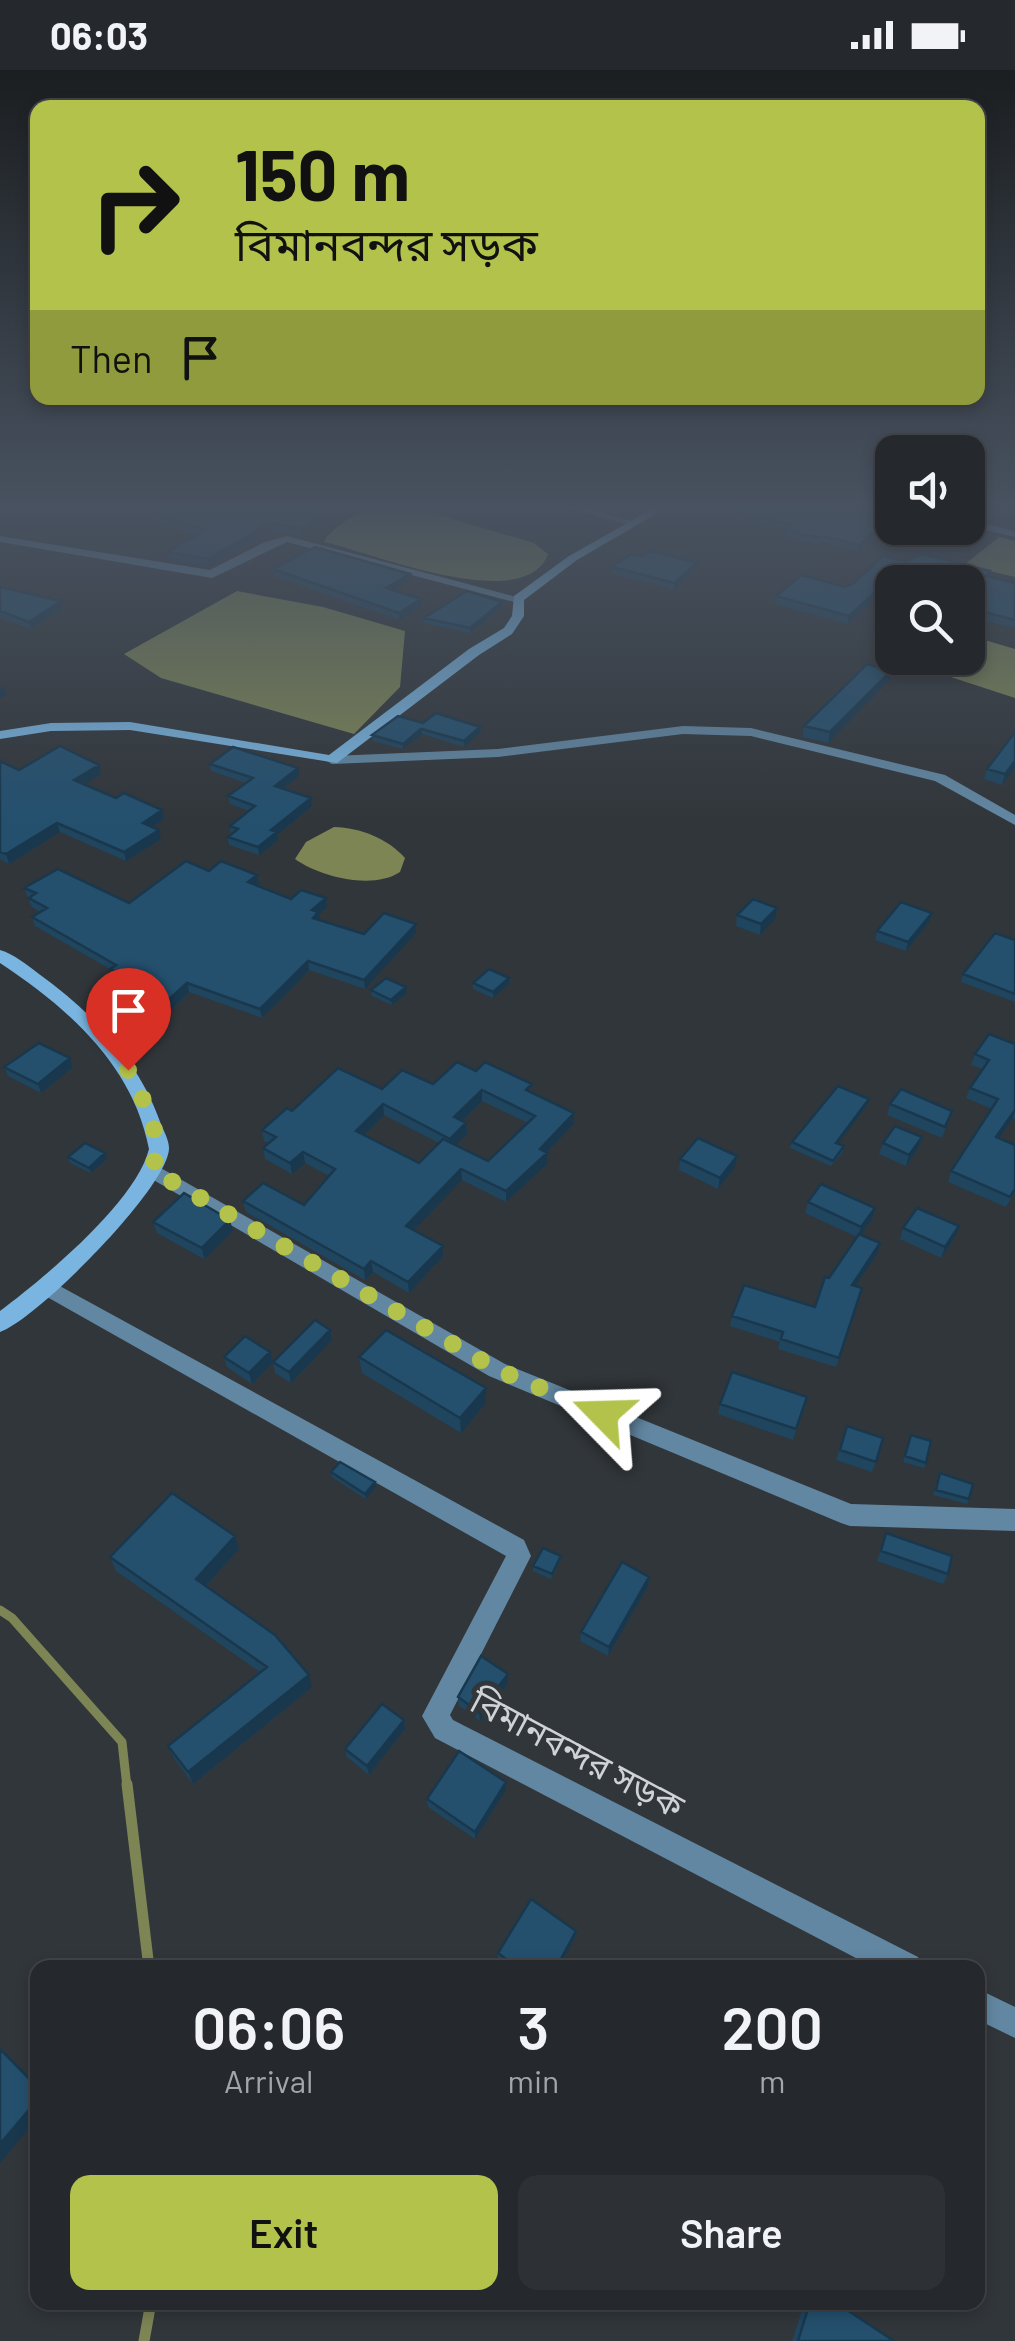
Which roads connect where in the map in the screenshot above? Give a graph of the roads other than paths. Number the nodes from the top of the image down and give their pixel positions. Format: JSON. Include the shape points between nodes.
{"nodes":[{"id":1,"x":518,"y":610,"type":"edge"},
{"id":2,"x":0,"y":735,"type":"edge"},
{"id":3,"x":332,"y":760,"type":"junction"},
{"id":4,"x":1015,"y":821,"type":"edge"},
{"id":5,"x":0,"y":954,"type":"edge"},
{"id":6,"x":152,"y":1170,"type":"junction"},
{"id":7,"x":47,"y":1287,"type":"junction"},
{"id":8,"x":0,"y":1324,"type":"edge"},
{"id":9,"x":1015,"y":1520,"type":"edge"},
{"id":10,"x":892,"y":1960,"type":"edge"},
{"id":11,"x":985,"y":2008,"type":"edge"},
{"id":12,"x":1015,"y":2023,"type":"edge"}],
"edges":[{"from":1,"to":3,"type":"main road","via":[[508,632]]},
{"from":2,"to":3,"type":"main road","via":[[130,726]]},
{"from":3,"to":4,"type":"street","via":[[498,753],[683,730],[751,732],[940,778]]},
{"from":5,"to":6,"type":"main road","via":[[91,1026],[128,1070],[159,1150]]},
{"from":6,"to":7,"type":"main road"},
{"from":6,"to":9,"type":"street","via":[[498,1370],[832,1508],[850,1515]]},
{"from":7,"to":8,"type":"main road"},
{"from":7,"to":10,"type":"street","name":"বিমানবন্দর সড়ক","via":[[515,1548],[519,1556],[435,1716],[444,1729]]},
{"from":11,"to":12,"type":"street"}]}
